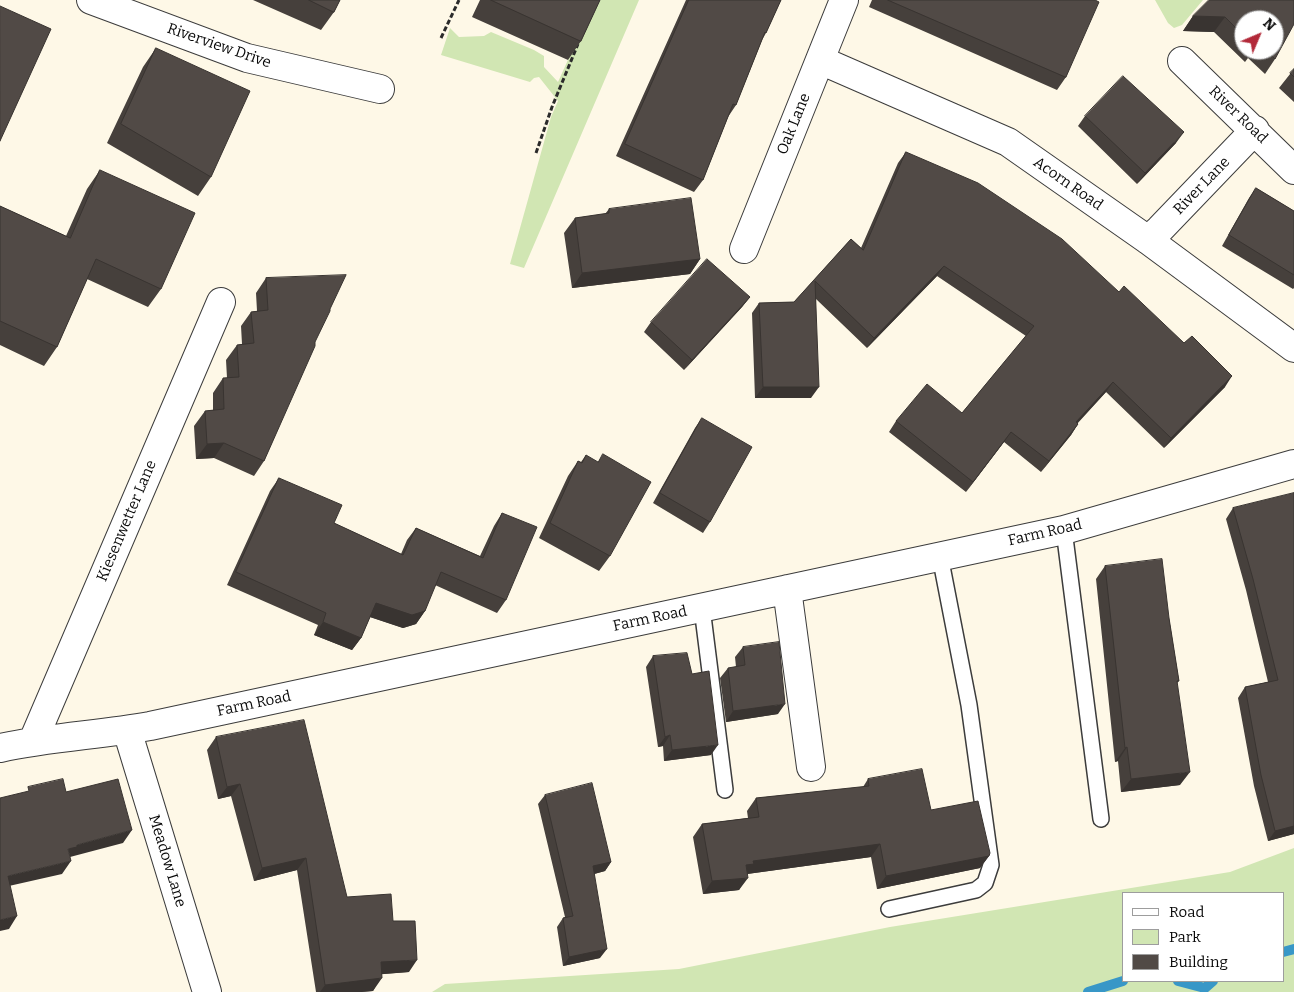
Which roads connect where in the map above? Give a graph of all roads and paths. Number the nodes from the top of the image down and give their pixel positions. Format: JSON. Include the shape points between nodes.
{"nodes":[{"id":1,"x":90,"y":0,"type":"edge"},
{"id":2,"x":459,"y":0,"type":"edge"},
{"id":3,"x":844,"y":0,"type":"edge"},
{"id":4,"x":581,"y":37,"type":"edge"},
{"id":5,"x":441,"y":38,"type":"dead end"},
{"id":6,"x":820,"y":60,"type":"junction"},
{"id":7,"x":1182,"y":60,"type":"dead end"},
{"id":8,"x":380,"y":89,"type":"dead end"},
{"id":9,"x":1254,"y":130,"type":"junction"},
{"id":10,"x":536,"y":153,"type":"dead end"},
{"id":11,"x":1294,"y":170,"type":"edge"},
{"id":12,"x":1148,"y":240,"type":"junction"},
{"id":13,"x":744,"y":249,"type":"dead end"},
{"id":14,"x":221,"y":302,"type":"dead end"},
{"id":15,"x":1294,"y":348,"type":"edge"},
{"id":16,"x":1294,"y":464,"type":"edge"},
{"id":17,"x":1064,"y":530,"type":"junction"},
{"id":18,"x":940,"y":556,"type":"junction"},
{"id":19,"x":787,"y":589,"type":"junction"},
{"id":20,"x":702,"y":608,"type":"junction"},
{"id":21,"x":127,"y":730,"type":"junction"},
{"id":22,"x":33,"y":741,"type":"junction"},
{"id":23,"x":0,"y":748,"type":"edge"},
{"id":24,"x":811,"y":767,"type":"dead end"},
{"id":25,"x":725,"y":790,"type":"dead end"},
{"id":26,"x":1101,"y":819,"type":"dead end"},
{"id":27,"x":889,"y":909,"type":"dead end"},
{"id":28,"x":207,"y":992,"type":"edge"}],
"edges":[{"from":1,"to":8,"type":"street","name":"Riverview Drive","via":[[247,58]]},
{"from":2,"to":5,"type":"path"},
{"from":3,"to":6,"type":"street","name":"Oak Lane"},
{"from":4,"to":10,"type":"path"},
{"from":6,"to":12,"type":"street","name":"Acorn Road","via":[[1008,142]]},
{"from":6,"to":13,"type":"street","name":"Oak Lane"},
{"from":7,"to":9,"type":"street","name":"River Road"},
{"from":9,"to":11,"type":"street","name":"River Road"},
{"from":9,"to":12,"type":"street","name":"River Lane"},
{"from":12,"to":15,"type":"street","name":"Acorn Road"},
{"from":14,"to":22,"type":"street","name":"Kiesenwetter Lane"},
{"from":16,"to":17,"type":"street","name":"Farm Road"},
{"from":17,"to":18,"type":"street","name":"Farm Road"},
{"from":17,"to":26,"type":"lane"},
{"from":18,"to":19,"type":"street","name":"Farm Road"},
{"from":18,"to":27,"type":"lane","via":[[969,705],[991,865],[985,883],[976,890]]},
{"from":19,"to":20,"type":"street","name":"Farm Road"},
{"from":19,"to":24,"type":"street"},
{"from":20,"to":21,"type":"street","name":"Farm Road"},
{"from":20,"to":25,"type":"lane"},
{"from":21,"to":22,"type":"street","name":"Farm Road"},
{"from":21,"to":28,"type":"street","name":"Meadow Lane"},
{"from":22,"to":23,"type":"street","name":"Farm Road"}]}
